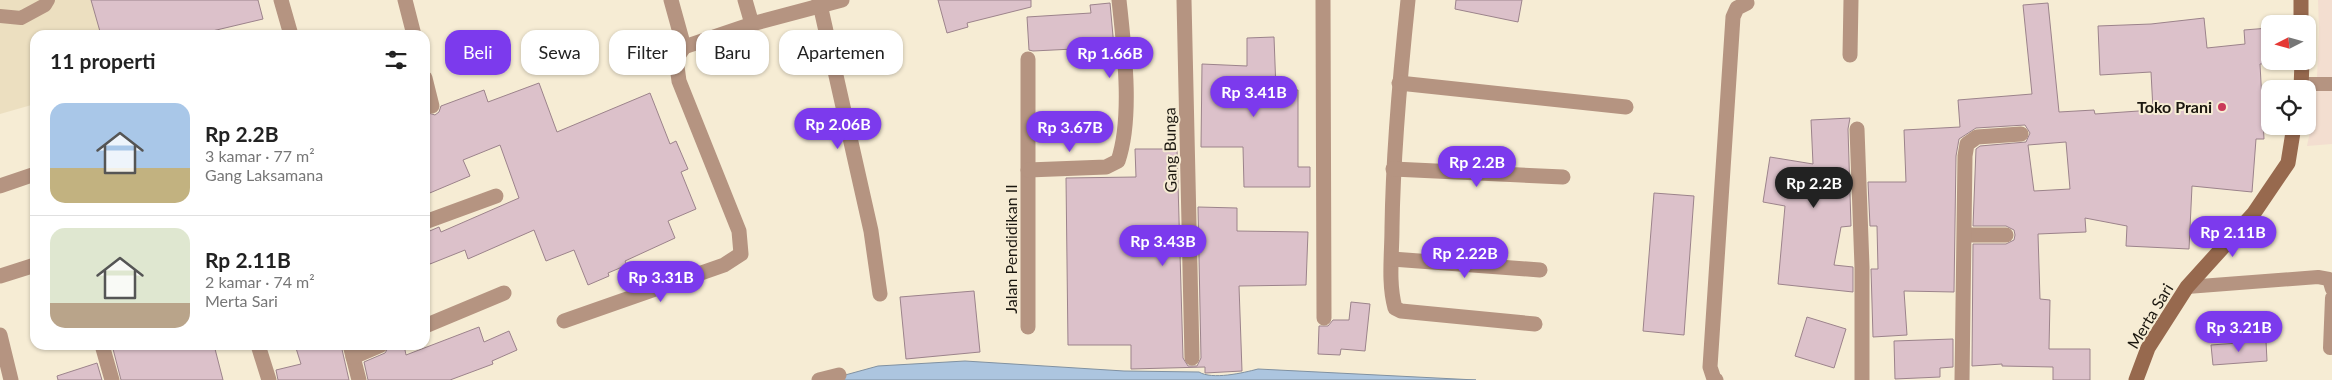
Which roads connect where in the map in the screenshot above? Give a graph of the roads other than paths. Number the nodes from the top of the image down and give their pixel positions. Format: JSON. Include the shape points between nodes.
{"nodes":[{"id":1,"x":48,"y":0,"type":"edge"},
{"id":2,"x":281,"y":0,"type":"edge"},
{"id":3,"x":405,"y":0,"type":"edge"},
{"id":4,"x":670,"y":0,"type":"edge"},
{"id":5,"x":745,"y":0,"type":"edge"},
{"id":6,"x":842,"y":0,"type":"edge"},
{"id":7,"x":1119,"y":0,"type":"edge"},
{"id":8,"x":1184,"y":0,"type":"edge"},
{"id":9,"x":1323,"y":0,"type":"edge"},
{"id":10,"x":1408,"y":0,"type":"edge"},
{"id":11,"x":1851,"y":0,"type":"edge"},
{"id":12,"x":2301,"y":0,"type":"edge"},
{"id":13,"x":820,"y":3,"type":"edge"},
{"id":14,"x":1747,"y":3,"type":"dead end"},
{"id":15,"x":2301,"y":15,"type":"edge"},
{"id":16,"x":0,"y":16,"type":"edge"},
{"id":17,"x":752,"y":24,"type":"junction"},
{"id":18,"x":290,"y":30,"type":"edge"},
{"id":19,"x":413,"y":30,"type":"edge"},
{"id":20,"x":679,"y":30,"type":"edge"},
{"id":21,"x":686,"y":46,"type":"edge"},
{"id":22,"x":1850,"y":55,"type":"dead end"},
{"id":23,"x":1028,"y":58,"type":"dead end"},
{"id":24,"x":679,"y":75,"type":"edge"},
{"id":25,"x":1399,"y":83,"type":"junction"},
{"id":26,"x":2332,"y":84,"type":"edge"},
{"id":27,"x":2316,"y":85,"type":"edge"},
{"id":28,"x":430,"y":98,"type":"edge"},
{"id":29,"x":432,"y":106,"type":"dead end"},
{"id":30,"x":1626,"y":107,"type":"dead end"},
{"id":31,"x":1857,"y":129,"type":"dead end"},
{"id":32,"x":2021,"y":134,"type":"dead end"},
{"id":33,"x":2293,"y":135,"type":"edge"},
{"id":34,"x":1393,"y":169,"type":"junction"},
{"id":35,"x":1028,"y":170,"type":"junction"},
{"id":36,"x":30,"y":176,"type":"edge"},
{"id":37,"x":1563,"y":177,"type":"dead end"},
{"id":38,"x":0,"y":186,"type":"edge"},
{"id":39,"x":496,"y":196,"type":"dead end"},
{"id":40,"x":430,"y":220,"type":"edge"},
{"id":41,"x":1965,"y":235,"type":"junction"},
{"id":42,"x":2006,"y":235,"type":"dead end"},
{"id":43,"x":1392,"y":259,"type":"junction"},
{"id":44,"x":30,"y":267,"type":"edge"},
{"id":45,"x":1540,"y":270,"type":"dead end"},
{"id":46,"x":0,"y":276,"type":"edge"},
{"id":47,"x":2187,"y":287,"type":"junction"},
{"id":48,"x":2332,"y":288,"type":"edge"},
{"id":49,"x":504,"y":293,"type":"dead end"},
{"id":50,"x":880,"y":294,"type":"dead end"},
{"id":51,"x":2332,"y":298,"type":"edge"},
{"id":52,"x":1324,"y":318,"type":"dead end"},
{"id":53,"x":564,"y":321,"type":"dead end"},
{"id":54,"x":430,"y":324,"type":"edge"},
{"id":55,"x":1535,"y":324,"type":"dead end"},
{"id":56,"x":1028,"y":328,"type":"dead end"},
{"id":57,"x":0,"y":335,"type":"edge"},
{"id":58,"x":2330,"y":348,"type":"dead end"},
{"id":59,"x":103,"y":350,"type":"edge"},
{"id":60,"x":260,"y":350,"type":"edge"},
{"id":61,"x":351,"y":351,"type":"edge"},
{"id":62,"x":1192,"y":358,"type":"dead end"},
{"id":63,"x":839,"y":375,"type":"dead end"},
{"id":64,"x":1715,"y":379,"type":"edge"},
{"id":65,"x":11,"y":380,"type":"edge"},
{"id":66,"x":112,"y":380,"type":"edge"},
{"id":67,"x":269,"y":380,"type":"edge"},
{"id":68,"x":359,"y":380,"type":"edge"},
{"id":69,"x":819,"y":380,"type":"edge"},
{"id":70,"x":1862,"y":380,"type":"edge"},
{"id":71,"x":1962,"y":380,"type":"edge"},
{"id":72,"x":2136,"y":380,"type":"edge"}],
"edges":[{"from":1,"to":16,"type":"lane","via":[[21,18]]},
{"from":2,"to":18,"type":"street"},
{"from":3,"to":19,"type":"street"},
{"from":4,"to":20,"type":"street"},
{"from":5,"to":17,"type":"street"},
{"from":6,"to":13,"type":"street"},
{"from":7,"to":35,"type":"street","name":"Jalan Pendidikan II","via":[[1126,66],[1124,144],[1118,161],[1106,167]]},
{"from":8,"to":62,"type":"street","name":"Gang Bunga"},
{"from":9,"to":52,"type":"street"},
{"from":10,"to":25,"type":"street"},
{"from":11,"to":22,"type":"street"},
{"from":12,"to":15,"type":"street"},
{"from":13,"to":17,"type":"street"},
{"from":13,"to":50,"type":"street","via":[[871,231]]},
{"from":14,"to":64,"type":"street","via":[[1737,8],[1732,17],[1710,367]]},
{"from":17,"to":21,"type":"street"},
{"from":23,"to":35,"type":"street","name":"Jalan Pendidikan II"},
{"from":24,"to":53,"type":"street","via":[[739,231],[741,254],[724,265]]},
{"from":25,"to":30,"type":"street"},
{"from":25,"to":34,"type":"street"},
{"from":26,"to":27,"type":"lane"},
{"from":28,"to":29,"type":"street"},
{"from":31,"to":70,"type":"street"},
{"from":32,"to":41,"type":"street","via":[[1977,137],[1967,144]]},
{"from":33,"to":47,"type":"street","name":"Merta Sari","via":[[2288,163],[2254,214]]},
{"from":34,"to":37,"type":"street"},
{"from":34,"to":43,"type":"street"},
{"from":35,"to":56,"type":"street","name":"Jalan Pendidikan II"},
{"from":36,"to":38,"type":"street"},
{"from":39,"to":40,"type":"street"},
{"from":41,"to":42,"type":"street"},
{"from":41,"to":71,"type":"street"},
{"from":43,"to":45,"type":"street"},
{"from":43,"to":55,"type":"street","via":[[1393,300],[1395,308],[1401,311]]},
{"from":44,"to":46,"type":"street"},
{"from":47,"to":48,"type":"lane","via":[[2318,277],[2329,279]]},
{"from":47,"to":72,"type":"street","name":"Merta Sari","via":[[2148,348]]},
{"from":49,"to":54,"type":"street"},
{"from":51,"to":58,"type":"lane"},
{"from":57,"to":65,"type":"street"},
{"from":59,"to":66,"type":"street"},
{"from":60,"to":67,"type":"street"},
{"from":61,"to":68,"type":"street"},
{"from":63,"to":69,"type":"street"}]}
